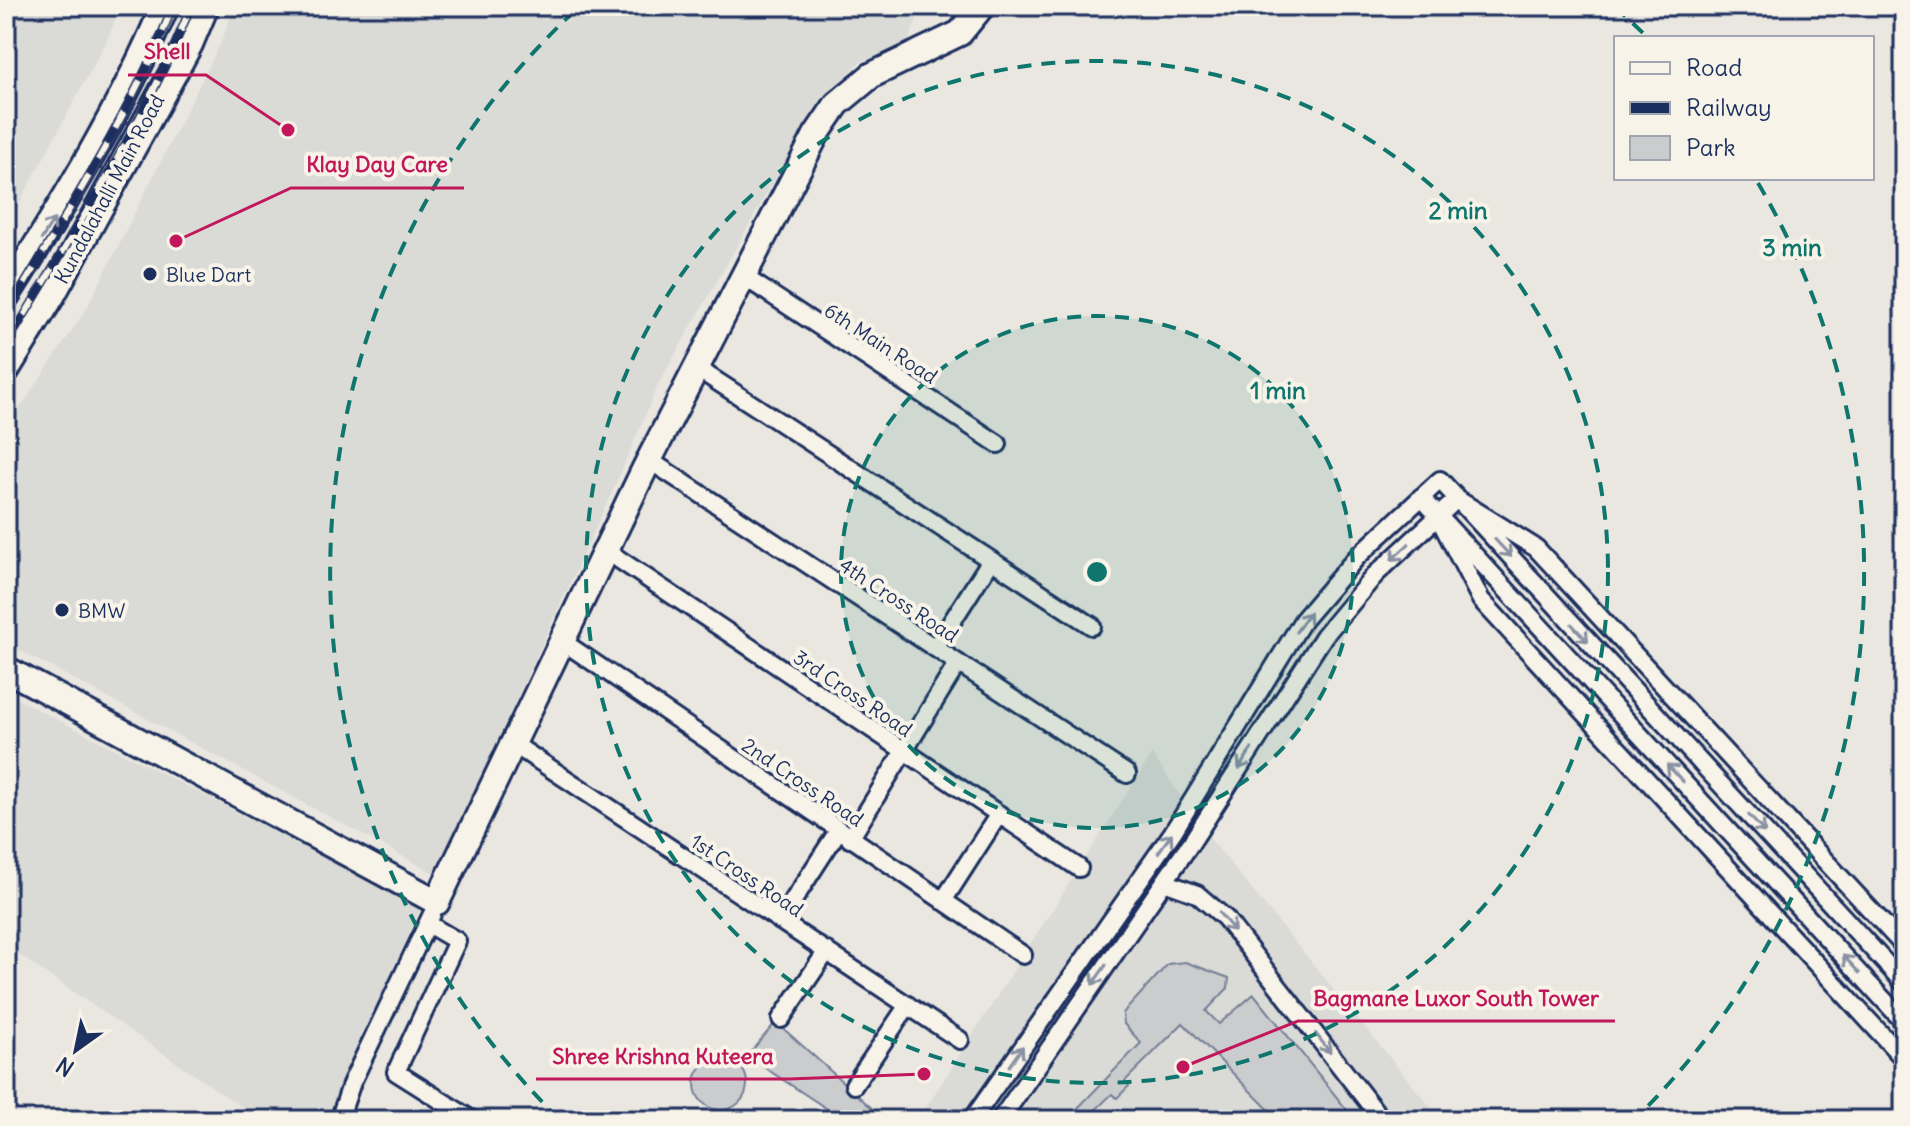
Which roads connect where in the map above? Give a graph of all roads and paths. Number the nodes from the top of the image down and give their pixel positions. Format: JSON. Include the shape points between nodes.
{"nodes":[{"id":1,"x":165,"y":6,"type":"edge"},
{"id":2,"x":205,"y":6,"type":"edge"},
{"id":3,"x":982,"y":6,"type":"edge"},
{"id":4,"x":743,"y":276,"type":"junction"},
{"id":5,"x":6,"y":295,"type":"edge"},
{"id":6,"x":695,"y":367,"type":"junction"},
{"id":7,"x":6,"y":369,"type":"edge"},
{"id":8,"x":998,"y":444,"type":"dead end"},
{"id":9,"x":649,"y":460,"type":"junction"},
{"id":10,"x":1421,"y":497,"type":"junction"},
{"id":11,"x":1457,"y":499,"type":"junction"},
{"id":12,"x":1438,"y":516,"type":"junction"},
{"id":13,"x":605,"y":550,"type":"junction"},
{"id":14,"x":991,"y":560,"type":"junction"},
{"id":15,"x":1092,"y":626,"type":"dead end"},
{"id":16,"x":562,"y":641,"type":"junction"},
{"id":17,"x":935,"y":648,"type":"junction"},
{"id":18,"x":958,"y":663,"type":"junction"},
{"id":19,"x":6,"y":669,"type":"edge"},
{"id":20,"x":512,"y":743,"type":"junction"},
{"id":21,"x":904,"y":751,"type":"junction"},
{"id":22,"x":1127,"y":774,"type":"dead end"},
{"id":23,"x":999,"y":814,"type":"junction"},
{"id":24,"x":844,"y":835,"type":"junction"},
{"id":25,"x":1079,"y":868,"type":"dead end"},
{"id":26,"x":1164,"y":882,"type":"junction"},
{"id":27,"x":943,"y":901,"type":"junction"},
{"id":28,"x":433,"y":913,"type":"junction"},
{"id":29,"x":780,"y":921,"type":"junction"},
{"id":30,"x":1904,"y":946,"type":"edge"},
{"id":31,"x":827,"y":951,"type":"junction"},
{"id":32,"x":1023,"y":955,"type":"dead end"},
{"id":33,"x":1904,"y":983,"type":"edge"},
{"id":34,"x":908,"y":1005,"type":"junction"},
{"id":35,"x":781,"y":1019,"type":"dead end"},
{"id":36,"x":1904,"y":1022,"type":"edge"},
{"id":37,"x":960,"y":1040,"type":"dead end"},
{"id":38,"x":1904,"y":1059,"type":"edge"},
{"id":39,"x":854,"y":1085,"type":"dead end"},
{"id":40,"x":339,"y":1120,"type":"edge"},
{"id":41,"x":472,"y":1120,"type":"edge"},
{"id":42,"x":972,"y":1120,"type":"edge"},
{"id":43,"x":1000,"y":1120,"type":"edge"},
{"id":44,"x":1382,"y":1120,"type":"edge"}],
"edges":[{"from":5,"to":1,"type":"main road","name":"Kundalahalli Main Road","one_way":true,"via":[[138,72]]},
{"from":2,"to":7,"type":"main road","name":"Kundalahalli Main Road","via":[[59,282]]},
{"from":3,"to":4,"type":"street","via":[[960,33],[872,75],[837,104]]},
{"from":4,"to":6,"type":"street"},
{"from":4,"to":8,"type":"street","name":"6th Main Road"},
{"from":6,"to":9,"type":"street"},
{"from":6,"to":14,"type":"street"},
{"from":9,"to":13,"type":"street"},
{"from":9,"to":17,"type":"street","name":"4th Cross Road"},
{"from":10,"to":11,"type":"street","via":[[1440,480]]},
{"from":10,"to":12,"type":"street"},
{"from":42,"to":10,"type":"street","one_way":true,"via":[[1173,832],[1303,620],[1356,558]]},
{"from":11,"to":12,"type":"street"},
{"from":11,"to":30,"type":"street","via":[[1536,548]]},
{"from":11,"to":33,"type":"street","one_way":true},
{"from":12,"to":26,"type":"street","one_way":true,"via":[[1375,575],[1324,636]]},
{"from":36,"to":12,"type":"street","one_way":true},
{"from":12,"to":38,"type":"street","via":[[1481,600]]},
{"from":13,"to":16,"type":"street"},
{"from":13,"to":21,"type":"street","name":"3rd Cross Road"},
{"from":14,"to":15,"type":"street"},
{"from":14,"to":17,"type":"street"},
{"from":16,"to":20,"type":"street"},
{"from":16,"to":24,"type":"street","name":"2nd Cross Road"},
{"from":17,"to":18,"type":"street","name":"4th Cross Road"},
{"from":18,"to":21,"type":"street"},
{"from":18,"to":22,"type":"street","name":"4th Cross Road"},
{"from":19,"to":28,"type":"street"},
{"from":20,"to":28,"type":"street"},
{"from":20,"to":29,"type":"street","name":"1st Cross Road"},
{"from":21,"to":23,"type":"street","name":"3rd Cross Road"},
{"from":21,"to":24,"type":"street"},
{"from":23,"to":25,"type":"street","name":"3rd Cross Road"},
{"from":23,"to":27,"type":"street"},
{"from":24,"to":27,"type":"street","name":"2nd Cross Road"},
{"from":24,"to":29,"type":"street"},
{"from":26,"to":43,"type":"street","one_way":true},
{"from":26,"to":44,"type":"street","one_way":true,"via":[[1197,894],[1225,918]]},
{"from":27,"to":32,"type":"street","name":"2nd Cross Road"},
{"from":28,"to":40,"type":"street"},
{"from":28,"to":41,"type":"street","via":[[457,941],[396,1072]]},
{"from":29,"to":31,"type":"street","name":"1st Cross Road"},
{"from":31,"to":34,"type":"street","name":"1st Cross Road"},
{"from":31,"to":35,"type":"street"},
{"from":34,"to":37,"type":"street","name":"1st Cross Road"},
{"from":34,"to":39,"type":"street"}]}
